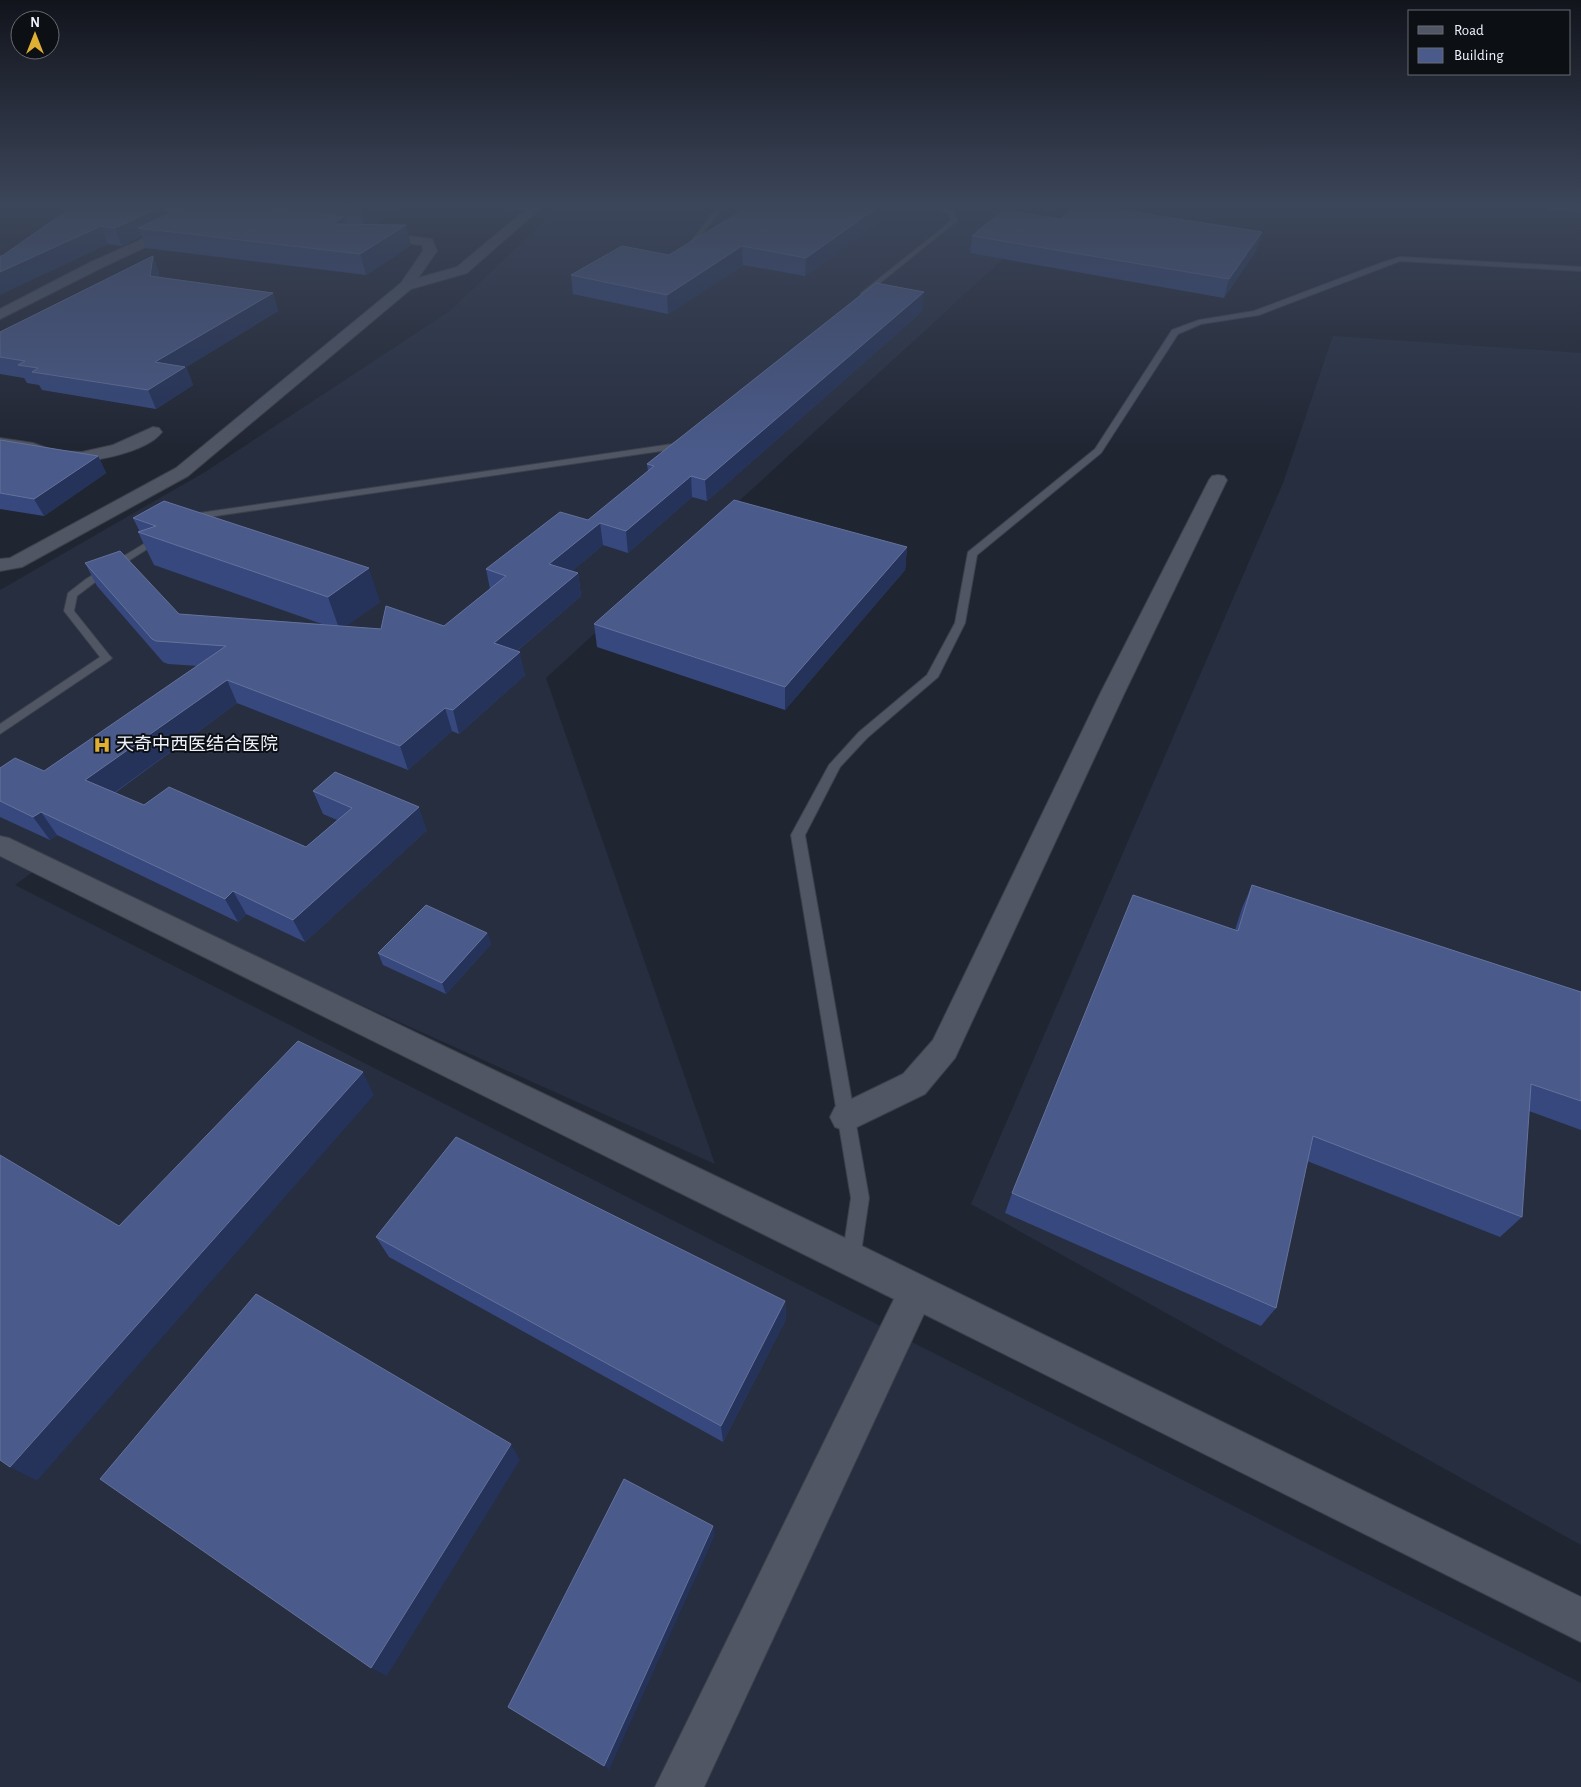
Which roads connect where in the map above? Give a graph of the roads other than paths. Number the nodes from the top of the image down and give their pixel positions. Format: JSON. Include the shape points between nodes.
{"nodes":[{"id":1,"x":53,"y":287,"type":"edge"},
{"id":2,"x":404,"y":287,"type":"edge"},
{"id":3,"x":871,"y":287,"type":"edge"},
{"id":4,"x":1322,"y":287,"type":"edge"},
{"id":5,"x":856,"y":299,"type":"edge"},
{"id":6,"x":0,"y":315,"type":"edge"},
{"id":7,"x":153,"y":432,"type":"dead end"},
{"id":8,"x":690,"y":434,"type":"edge"},
{"id":9,"x":0,"y":443,"type":"edge"},
{"id":10,"x":1218,"y":480,"type":"dead end"},
{"id":11,"x":182,"y":525,"type":"edge"},
{"id":12,"x":166,"y":534,"type":"edge"},
{"id":13,"x":0,"y":565,"type":"edge"},
{"id":14,"x":0,"y":730,"type":"edge"},
{"id":15,"x":0,"y":845,"type":"edge"},
{"id":16,"x":846,"y":1118,"type":"junction"},
{"id":17,"x":851,"y":1259,"type":"junction"},
{"id":18,"x":916,"y":1292,"type":"junction"},
{"id":19,"x":1581,"y":1620,"type":"edge"},
{"id":20,"x":679,"y":1787,"type":"edge"}],
"edges":[{"from":1,"to":6,"type":"street"},
{"from":2,"to":13,"type":"street","via":[[182,472],[15,563]]},
{"from":3,"to":5,"type":"lane"},
{"from":4,"to":16,"type":"lane","via":[[1256,313],[1199,322],[1176,332],[1098,451],[972,554],[960,623],[932,677],[863,735],[835,764],[798,835]]},
{"from":7,"to":9,"type":"street","via":[[122,449],[78,457],[58,457]]},
{"from":8,"to":11,"type":"lane","via":[[675,446],[199,516]]},
{"from":10,"to":16,"type":"street","via":[[1112,694],[944,1049],[914,1084]]},
{"from":12,"to":14,"type":"lane","via":[[72,595],[69,611],[106,658]]},
{"from":15,"to":17,"type":"street"},
{"from":16,"to":17,"type":"lane","via":[[860,1198]]},
{"from":17,"to":18,"type":"street"},
{"from":18,"to":19,"type":"street"},
{"from":18,"to":20,"type":"street"}]}
